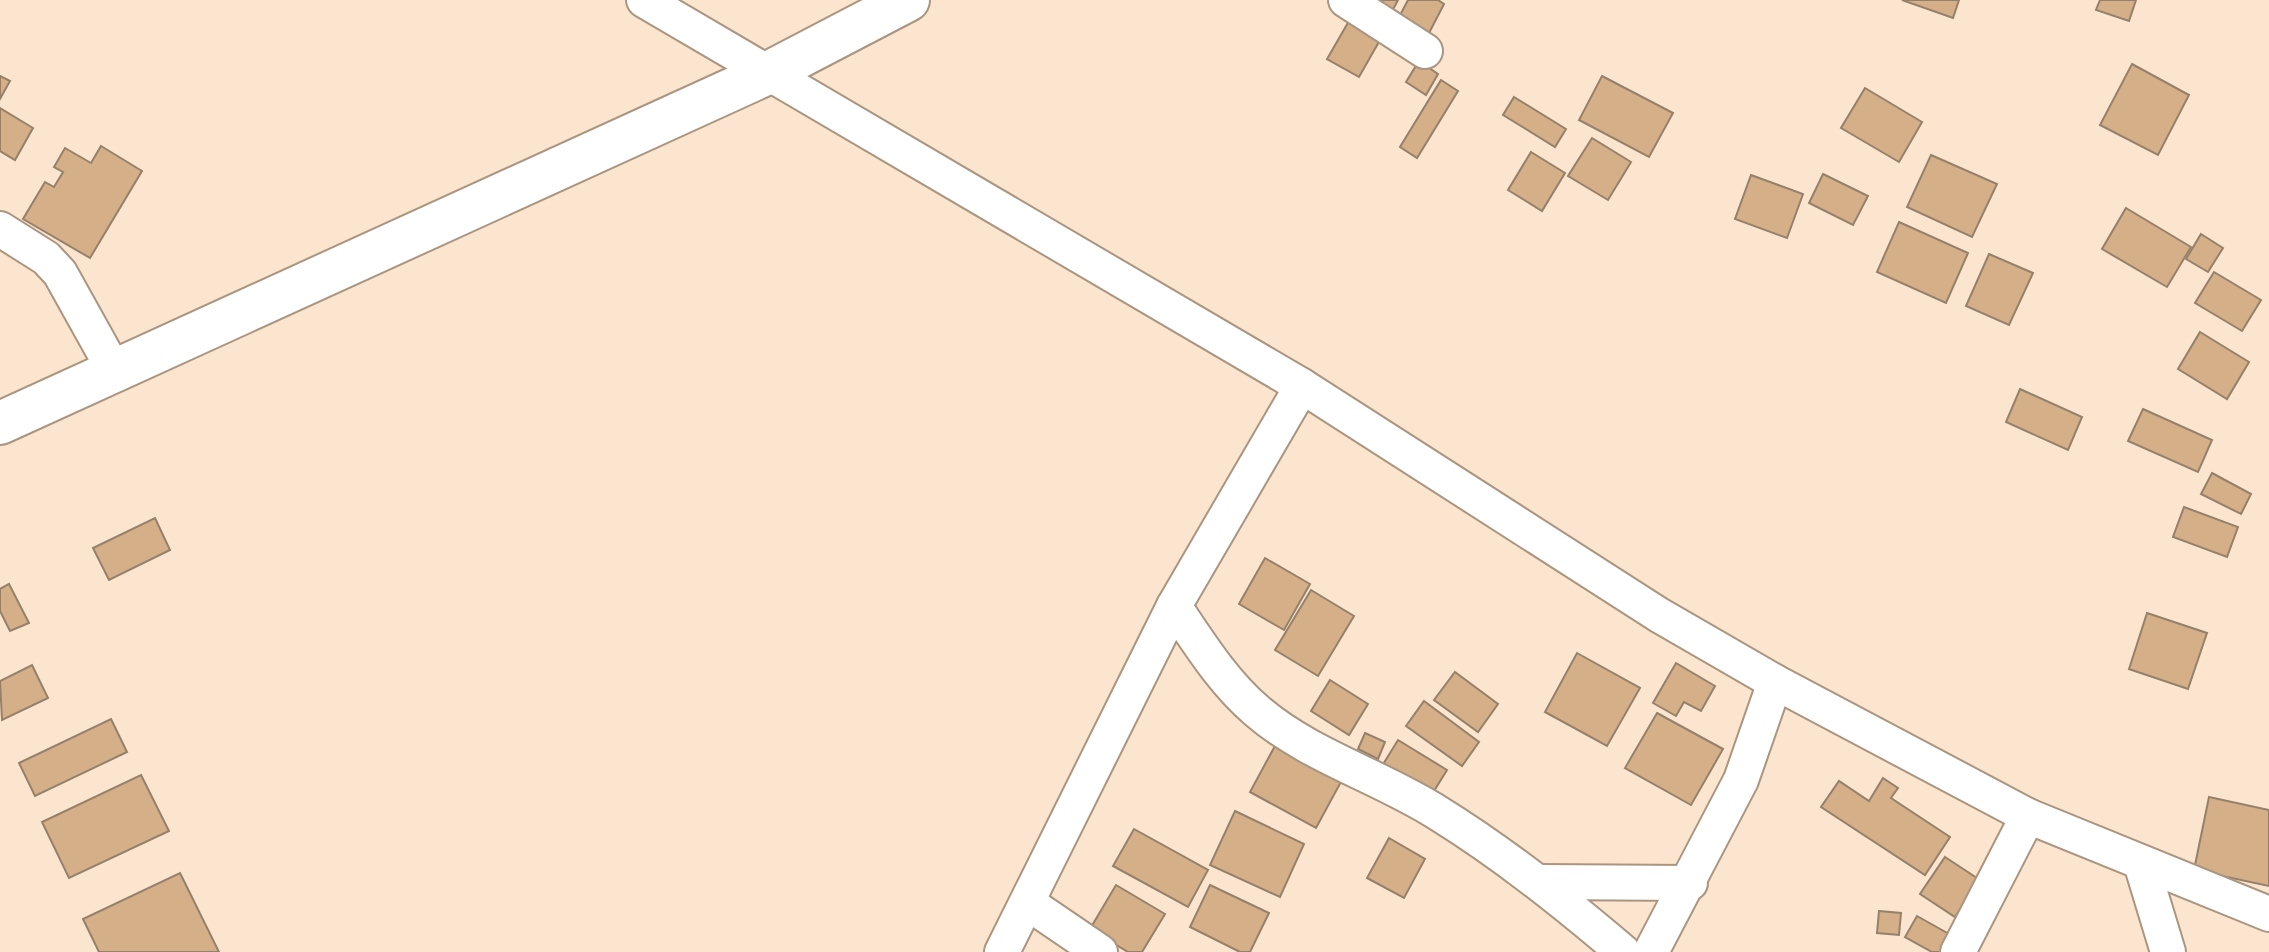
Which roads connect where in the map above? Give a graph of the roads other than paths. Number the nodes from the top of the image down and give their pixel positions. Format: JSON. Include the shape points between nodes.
{"nodes":[{"id":1,"x":644,"y":0,"type":"edge"},
{"id":2,"x":908,"y":0,"type":"edge"},
{"id":3,"x":1346,"y":0,"type":"edge"},
{"id":4,"x":1425,"y":51,"type":"dead end"},
{"id":5,"x":768,"y":73,"type":"junction"},
{"id":6,"x":0,"y":229,"type":"edge"},
{"id":7,"x":114,"y":370,"type":"junction"},
{"id":8,"x":1302,"y":386,"type":"junction"},
{"id":9,"x":0,"y":423,"type":"edge"},
{"id":10,"x":1174,"y":606,"type":"junction"},
{"id":11,"x":1775,"y":682,"type":"junction"},
{"id":12,"x":2028,"y":816,"type":"junction"},
{"id":13,"x":2141,"y":863,"type":"junction"},
{"id":14,"x":1541,"y":882,"type":"junction"},
{"id":15,"x":1690,"y":883,"type":"junction"},
{"id":16,"x":1028,"y":903,"type":"junction"},
{"id":17,"x":2269,"y":914,"type":"edge"},
{"id":18,"x":1002,"y":952,"type":"edge"},
{"id":19,"x":1100,"y":952,"type":"edge"},
{"id":20,"x":1623,"y":952,"type":"edge"},
{"id":21,"x":1651,"y":952,"type":"edge"},
{"id":22,"x":1958,"y":952,"type":"edge"},
{"id":23,"x":2168,"y":952,"type":"edge"}],
"edges":[{"from":1,"to":5,"type":"street"},
{"from":2,"to":5,"type":"street"},
{"from":3,"to":4,"type":"street"},
{"from":5,"to":7,"type":"street"},
{"from":5,"to":8,"type":"street"},
{"from":6,"to":7,"type":"street","via":[[60,273]]},
{"from":7,"to":9,"type":"street"},
{"from":8,"to":10,"type":"street"},
{"from":8,"to":11,"type":"street","via":[[1659,615]]},
{"from":10,"to":14,"type":"street","via":[[1214,666],[1257,712],[1437,812]]},
{"from":10,"to":16,"type":"street"},
{"from":11,"to":12,"type":"street"},
{"from":11,"to":15,"type":"street","via":[[1741,780]]},
{"from":12,"to":13,"type":"street"},
{"from":12,"to":22,"type":"street"},
{"from":13,"to":17,"type":"street"},
{"from":13,"to":23,"type":"street"},
{"from":14,"to":15,"type":"street"},
{"from":14,"to":20,"type":"street"},
{"from":15,"to":21,"type":"street"},
{"from":16,"to":18,"type":"street"},
{"from":16,"to":19,"type":"street"}]}
